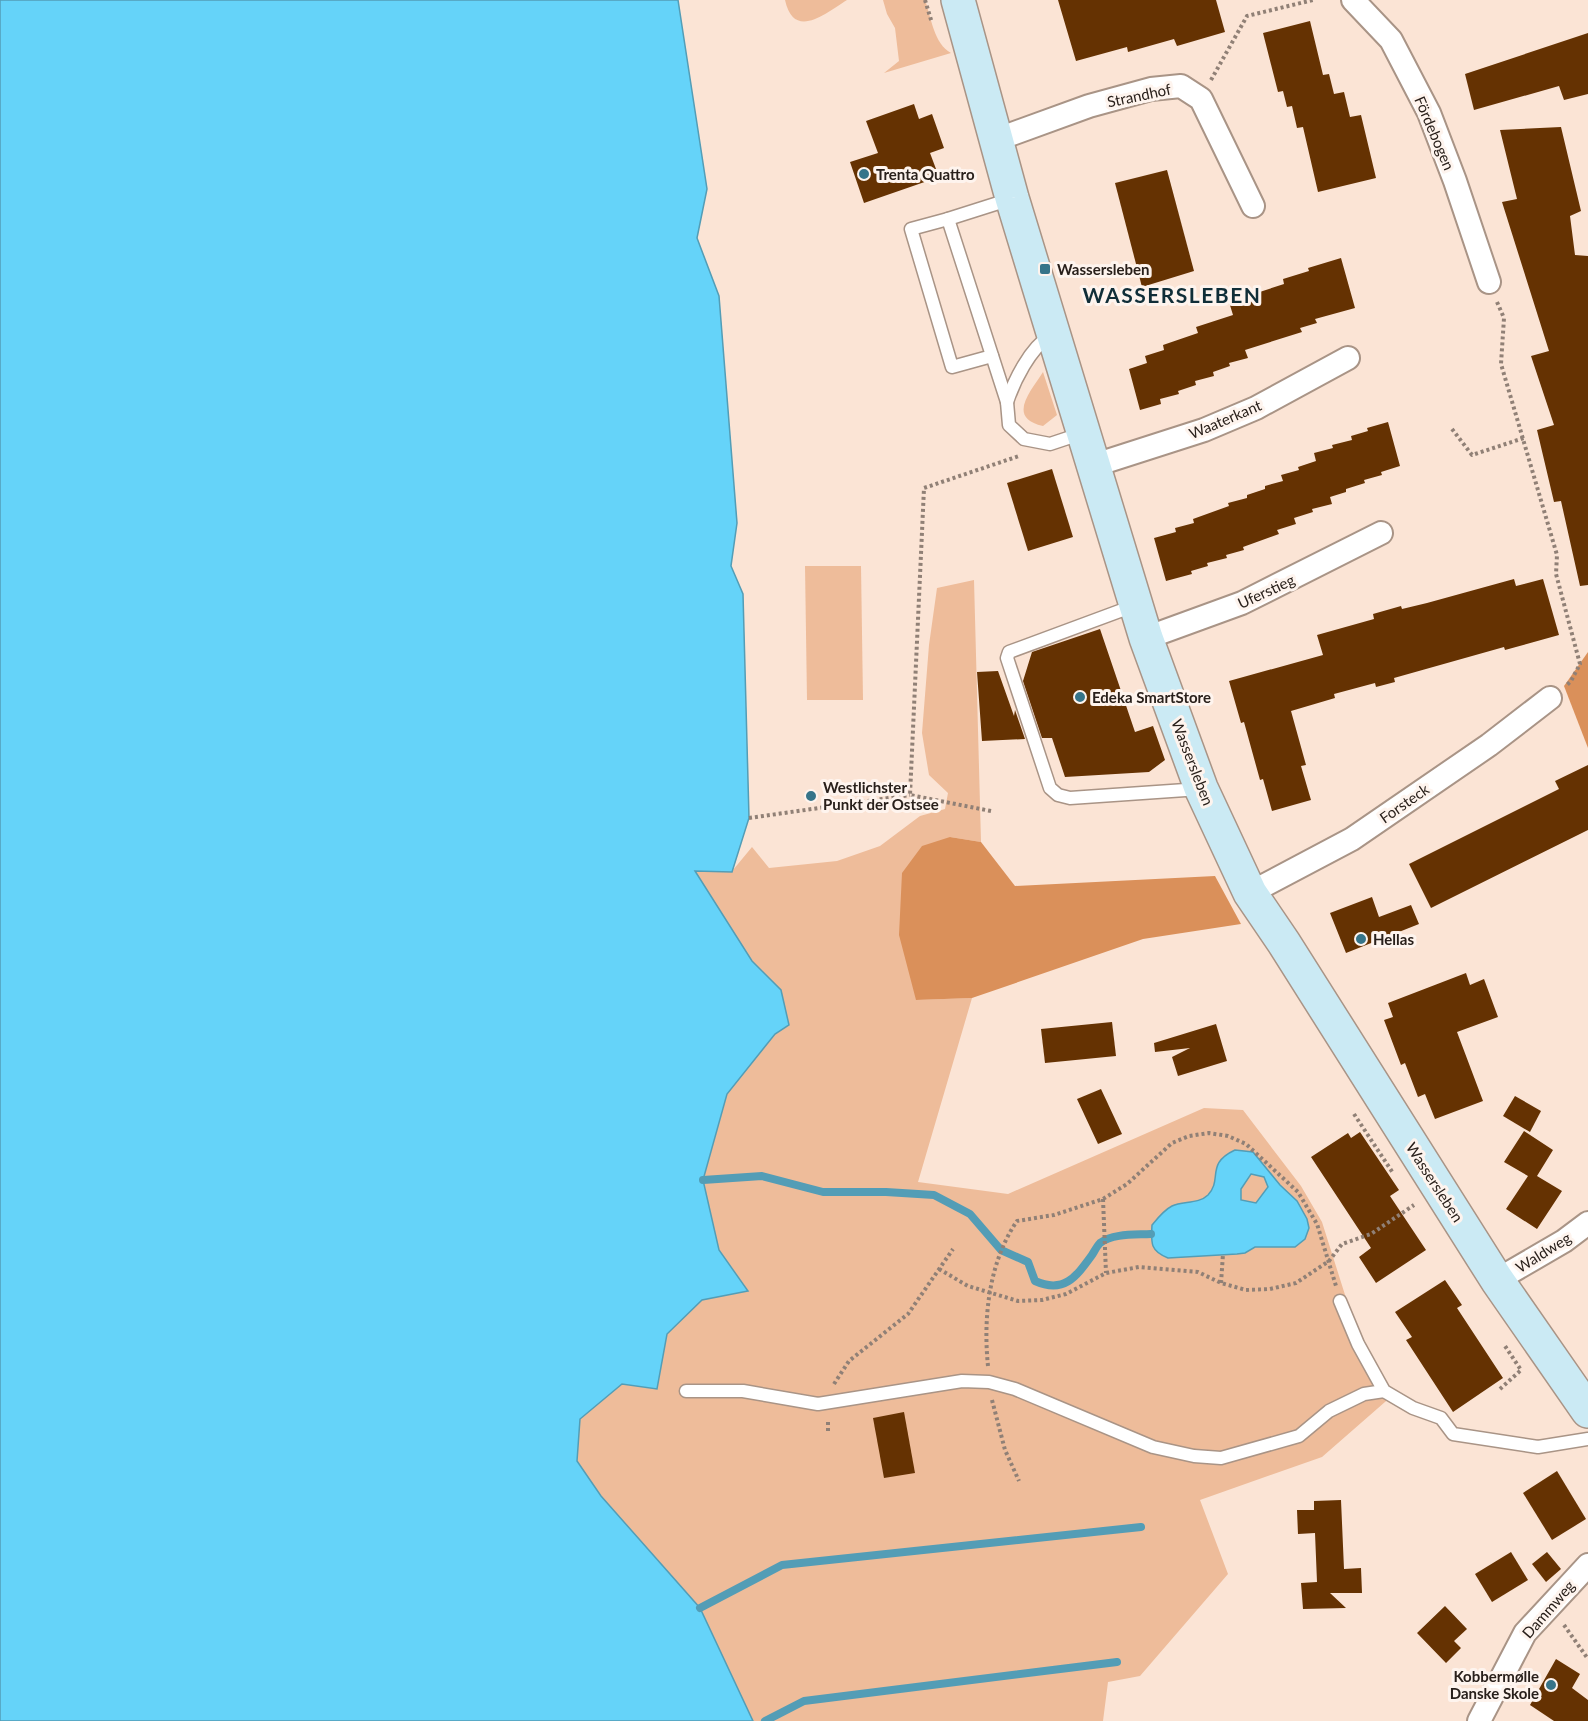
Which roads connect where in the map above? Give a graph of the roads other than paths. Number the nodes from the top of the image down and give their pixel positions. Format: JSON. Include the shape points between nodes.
{"nodes":[{"id":1,"x":958,"y":0,"type":"edge"},
{"id":2,"x":1353,"y":0,"type":"edge"},
{"id":3,"x":998,"y":139,"type":"junction"},
{"id":4,"x":1012,"y":198,"type":"junction"},
{"id":5,"x":1253,"y":206,"type":"dead end"},
{"id":6,"x":948,"y":219,"type":"junction"},
{"id":7,"x":1489,"y":282,"type":"road end"},
{"id":8,"x":1054,"y":334,"type":"junction"},
{"id":9,"x":992,"y":356,"type":"junction"},
{"id":10,"x":1348,"y":358,"type":"dead end"},
{"id":11,"x":1007,"y":402,"type":"junction"},
{"id":12,"x":1084,"y":433,"type":"junction"},
{"id":13,"x":1095,"y":465,"type":"junction"},
{"id":14,"x":1382,"y":533,"type":"dead end"},
{"id":15,"x":1136,"y":605,"type":"junction"},
{"id":16,"x":1146,"y":638,"type":"junction"},
{"id":17,"x":1550,"y":698,"type":"road end"},
{"id":18,"x":1202,"y":788,"type":"junction"},
{"id":19,"x":1250,"y":893,"type":"junction"},
{"id":20,"x":1588,"y":1223,"type":"edge"},
{"id":21,"x":1497,"y":1280,"type":"junction"},
{"id":22,"x":1340,"y":1301,"type":"road end"},
{"id":23,"x":686,"y":1390,"type":"dead end"},
{"id":24,"x":1384,"y":1391,"type":"junction"},
{"id":25,"x":1588,"y":1411,"type":"edge"},
{"id":26,"x":1588,"y":1439,"type":"edge"},
{"id":27,"x":1588,"y":1565,"type":"edge"},
{"id":28,"x":1479,"y":1721,"type":"edge"}],
"edges":[{"from":1,"to":3,"type":"street","name":"Wassersleben"},
{"from":2,"to":7,"type":"street","name":"Fördebogen","via":[[1391,40],[1429,113]]},
{"from":3,"to":4,"type":"street","name":"Wassersleben"},
{"from":3,"to":5,"type":"street","name":"Strandhof","via":[[1089,106],[1152,89],[1181,86],[1201,99]]},
{"from":4,"to":6,"type":"lane"},
{"from":4,"to":8,"type":"street","name":"Wassersleben"},
{"from":6,"to":9,"type":"lane"},
{"from":6,"to":9,"type":"lane","via":[[911,230],[952,367]]},
{"from":8,"to":11,"type":"lane","via":[[1041,342],[1013,383]]},
{"from":8,"to":12,"type":"street","name":"Wassersleben"},
{"from":9,"to":11,"type":"lane"},
{"from":10,"to":13,"type":"street","name":"Waaterkant","via":[[1256,408],[1204,430]]},
{"from":11,"to":12,"type":"lane","via":[[1009,425],[1024,440],[1050,444]]},
{"from":12,"to":13,"type":"street","name":"Wassersleben"},
{"from":13,"to":15,"type":"street","name":"Wassersleben"},
{"from":14,"to":16,"type":"street","name":"Uferstieg","via":[[1242,603]]},
{"from":15,"to":16,"type":"street","name":"Wassersleben"},
{"from":15,"to":18,"type":"lane","via":[[1009,652],[1007,658],[1050,788],[1070,798]]},
{"from":16,"to":18,"type":"street","name":"Wassersleben"},
{"from":17,"to":19,"type":"street","name":"Forsteck","via":[[1352,839]]},
{"from":18,"to":19,"type":"street","name":"Wassersleben"},
{"from":19,"to":21,"type":"street","name":"Wassersleben"},
{"from":20,"to":21,"type":"street","name":"Waldweg"},
{"from":21,"to":25,"type":"street","name":"Wassersleben"},
{"from":22,"to":24,"type":"lane"},
{"from":23,"to":24,"type":"lane","via":[[743,1391],[818,1404],[962,1381],[989,1382],[1015,1389],[1153,1447],[1221,1458],[1299,1436],[1329,1411],[1364,1394]]},
{"from":24,"to":26,"type":"lane","via":[[1441,1418],[1454,1434],[1538,1447]]},
{"from":27,"to":28,"type":"street","name":"Dammweg","via":[[1525,1633]]}]}
